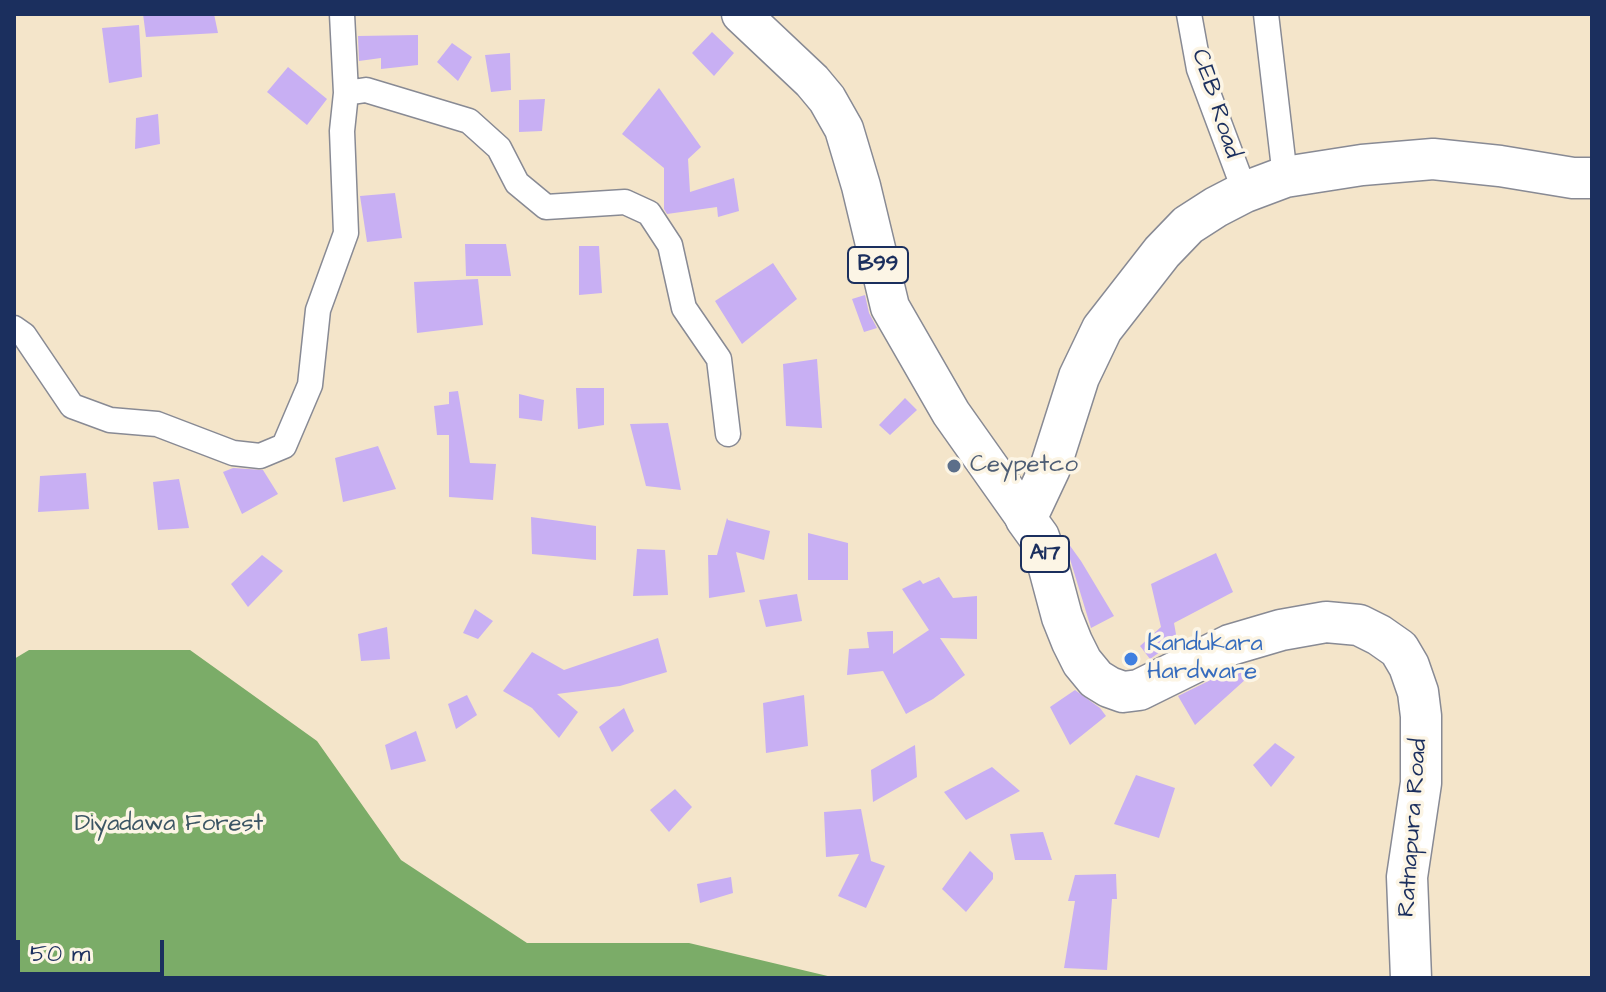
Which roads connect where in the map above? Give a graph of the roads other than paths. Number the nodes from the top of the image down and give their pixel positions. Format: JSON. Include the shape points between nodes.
{"nodes":[{"id":1,"x":342,"y":14,"type":"edge"},
{"id":2,"x":741,"y":14,"type":"edge"},
{"id":3,"x":1189,"y":14,"type":"edge"},
{"id":4,"x":1266,"y":14,"type":"edge"},
{"id":5,"x":346,"y":93,"type":"junction"},
{"id":6,"x":1285,"y":177,"type":"junction"},
{"id":7,"x":1592,"y":178,"type":"edge"},
{"id":8,"x":1245,"y":192,"type":"junction"},
{"id":9,"x":14,"y":328,"type":"edge"},
{"id":10,"x":728,"y":434,"type":"dead end"},
{"id":11,"x":1026,"y":519,"type":"junction"},
{"id":12,"x":1411,"y":978,"type":"edge"}],
"edges":[{"from":1,"to":5,"type":"street"},
{"from":2,"to":11,"type":"main road","number":"B99","via":[[812,81],[844,129],[890,307],[951,413]]},
{"from":3,"to":8,"type":"street","name":"CEB Road","via":[[1199,69]]},
{"from":4,"to":6,"type":"street"},
{"from":5,"to":9,"type":"street","via":[[346,233],[318,310],[310,385],[284,446],[260,456],[233,453],[157,424],[110,420],[72,406]]},
{"from":5,"to":10,"type":"street","via":[[366,90],[469,121],[499,148],[517,183],[546,207],[625,202],[649,213],[670,245],[684,308],[719,359]]},
{"from":6,"to":7,"type":"highway","number":"A17","via":[[1433,159]]},
{"from":6,"to":8,"type":"highway","number":"A17"},
{"from":8,"to":11,"type":"highway","number":"A17","via":[[1188,225],[1102,329]]},
{"from":11,"to":12,"type":"highway","name":"Ratnapura Road","number":"A17","via":[[1039,537],[1062,617],[1082,662],[1096,679],[1123,692],[1139,690],[1230,645],[1326,622],[1359,625],[1399,649],[1418,692],[1421,716],[1421,783],[1407,877]]}]}
